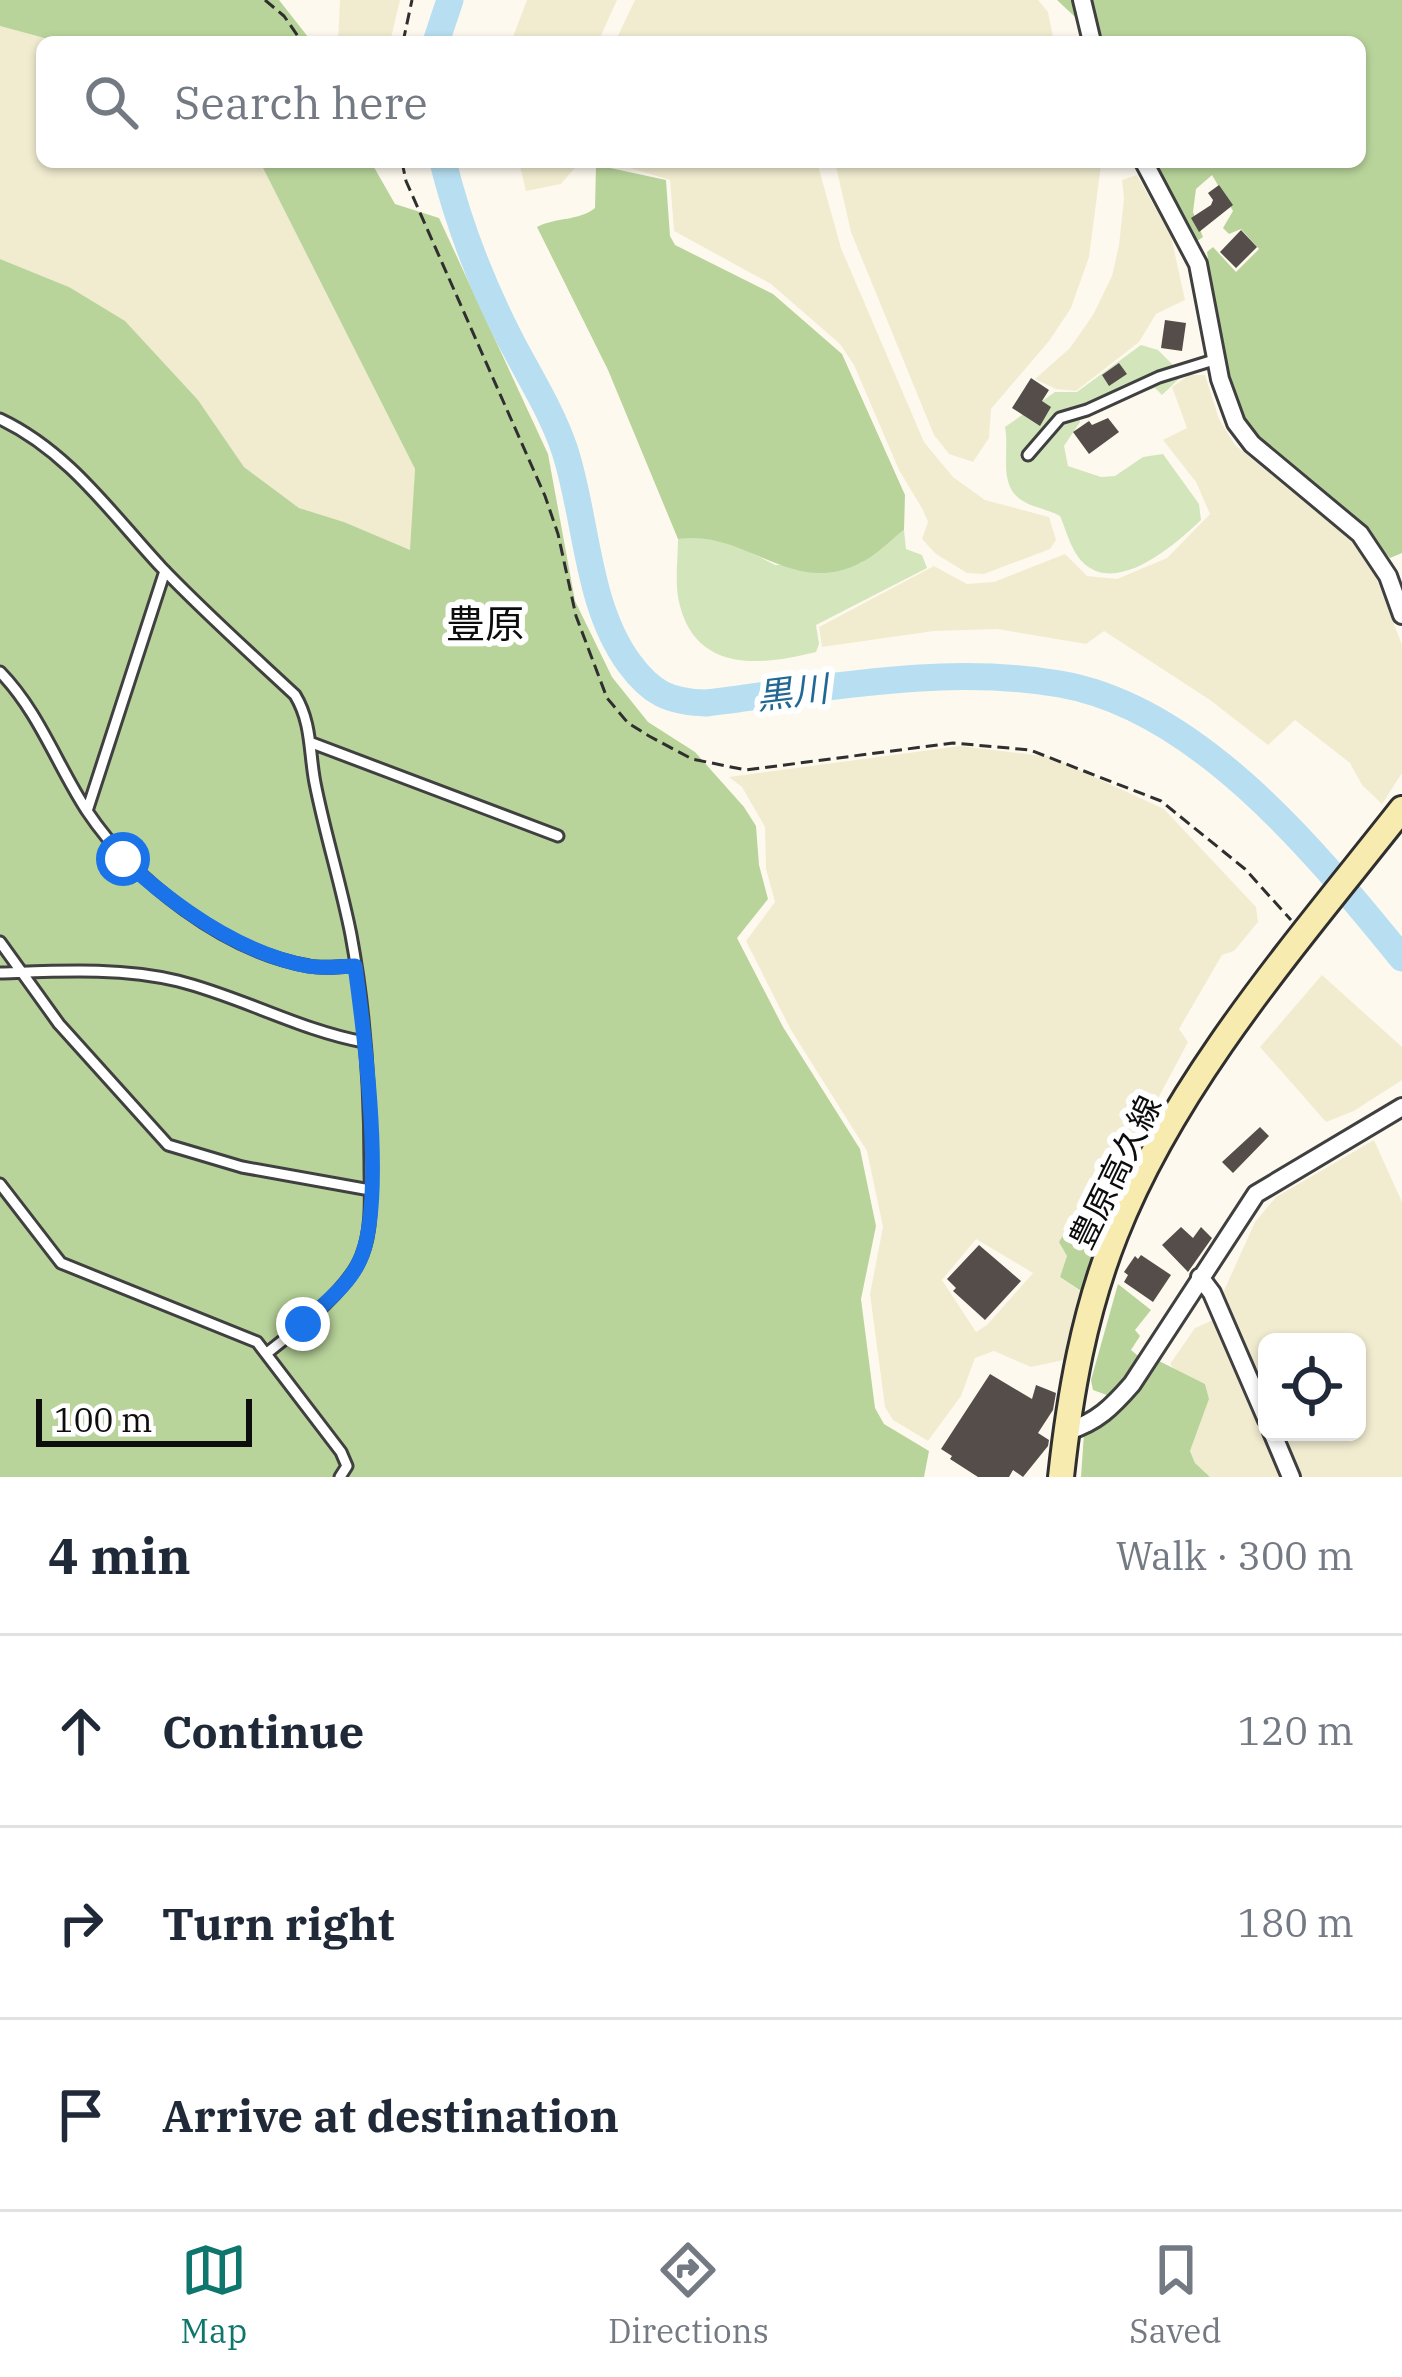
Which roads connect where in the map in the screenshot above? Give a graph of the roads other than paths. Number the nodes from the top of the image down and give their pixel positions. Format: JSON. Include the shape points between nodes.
{"nodes":[{"id":1,"x":1082,"y":0,"type":"edge"},
{"id":2,"x":1091,"y":36,"type":"edge"},
{"id":3,"x":1147,"y":168,"type":"edge"},
{"id":4,"x":1216,"y":359,"type":"junction"},
{"id":5,"x":0,"y":419,"type":"edge"},
{"id":6,"x":1028,"y":454,"type":"dead end"},
{"id":7,"x":165,"y":572,"type":"junction"},
{"id":8,"x":1402,"y":615,"type":"edge"},
{"id":9,"x":0,"y":671,"type":"edge"},
{"id":10,"x":312,"y":743,"type":"junction"},
{"id":11,"x":1402,"y":809,"type":"edge"},
{"id":12,"x":87,"y":811,"type":"junction"},
{"id":13,"x":558,"y":836,"type":"dead end"},
{"id":14,"x":0,"y":942,"type":"edge"},
{"id":15,"x":355,"y":966,"type":"junction"},
{"id":16,"x":21,"y":972,"type":"junction"},
{"id":17,"x":0,"y":974,"type":"edge"},
{"id":18,"x":364,"y":1042,"type":"junction"},
{"id":19,"x":1402,"y":1107,"type":"edge"},
{"id":20,"x":0,"y":1184,"type":"edge"},
{"id":21,"x":370,"y":1190,"type":"junction"},
{"id":22,"x":1200,"y":1277,"type":"junction"},
{"id":23,"x":267,"y":1353,"type":"junction"},
{"id":24,"x":1258,"y":1399,"type":"edge"},
{"id":25,"x":1067,"y":1431,"type":"junction"},
{"id":26,"x":1276,"y":1441,"type":"edge"},
{"id":27,"x":1055,"y":1476,"type":"edge"},
{"id":28,"x":340,"y":1477,"type":"edge"},
{"id":29,"x":1291,"y":1477,"type":"edge"}],
"edges":[{"from":1,"to":2,"type":"street"},
{"from":3,"to":4,"type":"street","via":[[1198,264]]},
{"from":4,"to":6,"type":"lane","via":[[1060,418]]},
{"from":4,"to":8,"type":"street","via":[[1236,423],[1360,534]]},
{"from":5,"to":7,"type":"lane","via":[[56,453]]},
{"from":7,"to":10,"type":"lane","via":[[295,695]]},
{"from":7,"to":12,"type":"lane"},
{"from":9,"to":12,"type":"lane"},
{"from":10,"to":13,"type":"lane"},
{"from":10,"to":15,"type":"lane"},
{"from":11,"to":25,"type":"main road","name":"豊原高久線","via":[[1298,930],[1134,1192],[1084,1334]]},
{"from":12,"to":15,"type":"lane","via":[[123,859],[206,922],[286,960]]},
{"from":14,"to":16,"type":"lane"},
{"from":15,"to":18,"type":"lane"},
{"from":16,"to":17,"type":"lane"},
{"from":16,"to":18,"type":"lane","via":[[179,981]]},
{"from":16,"to":21,"type":"lane","via":[[168,1144]]},
{"from":18,"to":21,"type":"lane"},
{"from":19,"to":22,"type":"street","via":[[1256,1194]]},
{"from":20,"to":23,"type":"lane","via":[[61,1263],[250,1337]]},
{"from":21,"to":23,"type":"lane","via":[[357,1268]]},
{"from":22,"to":24,"type":"street"},
{"from":22,"to":25,"type":"street","via":[[1109,1410]]},
{"from":23,"to":28,"type":"lane","via":[[341,1452]]},
{"from":25,"to":27,"type":"main road","name":"豊原高久線"},
{"from":26,"to":29,"type":"street"}]}
